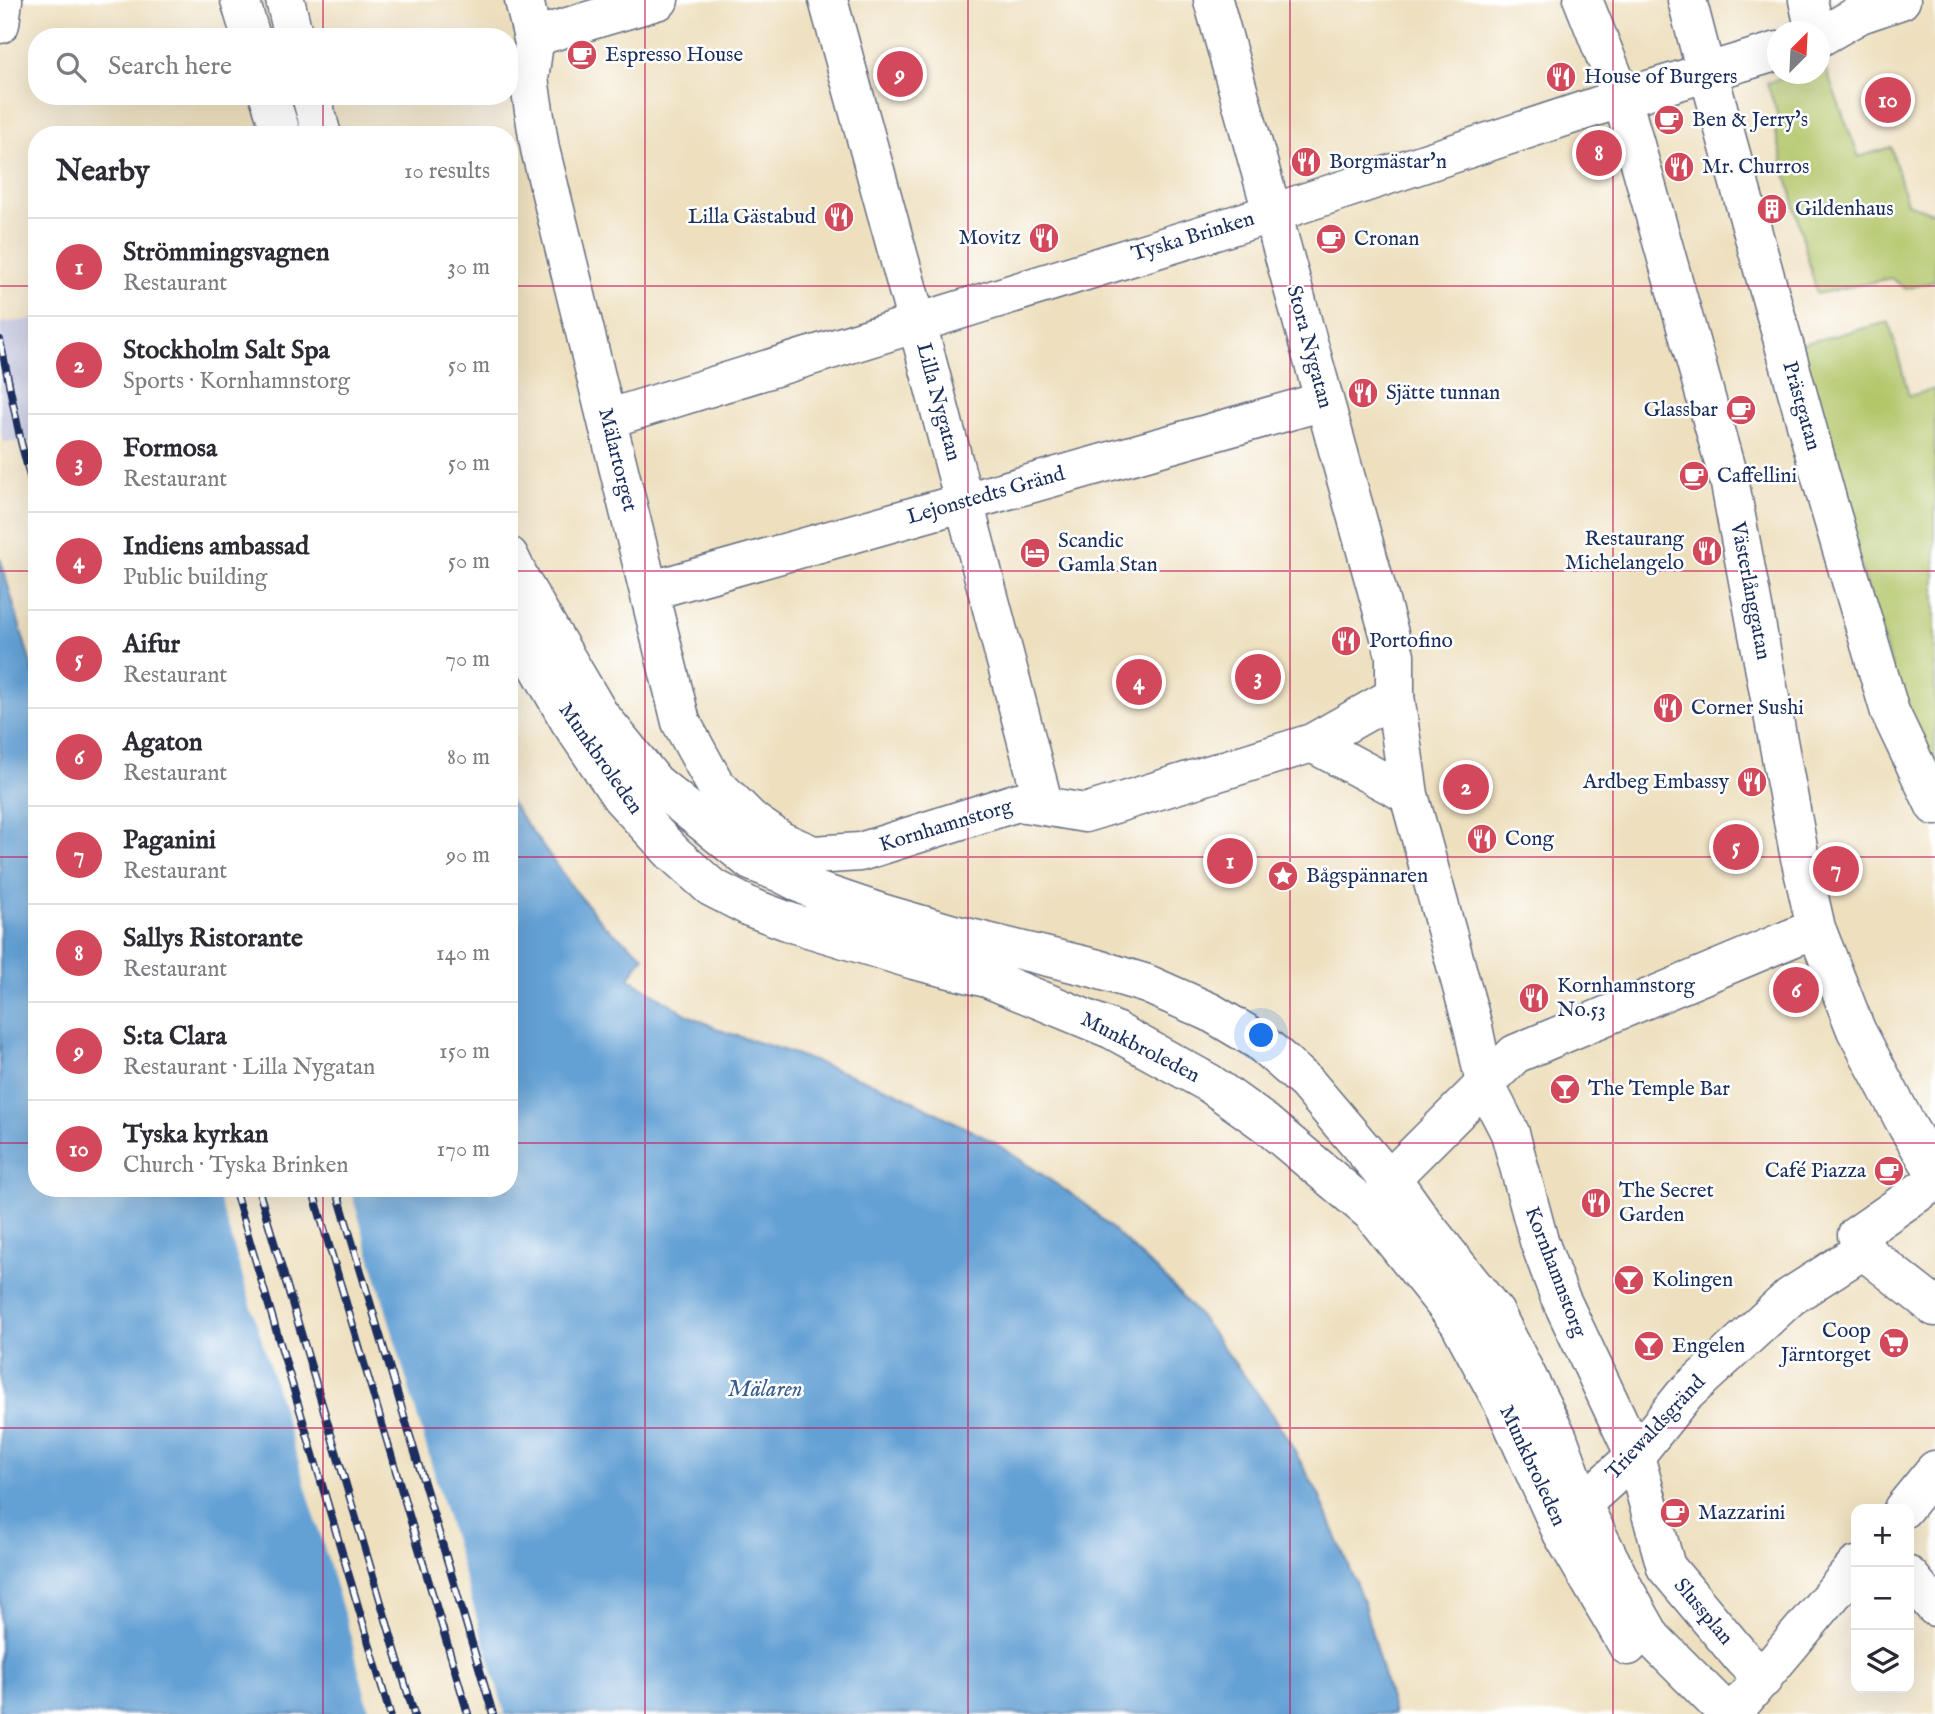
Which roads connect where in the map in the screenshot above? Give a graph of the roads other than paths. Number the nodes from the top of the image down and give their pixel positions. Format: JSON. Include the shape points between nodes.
{"nodes":[{"id":1,"x":3,"y":0,"type":"edge"},
{"id":2,"x":240,"y":0,"type":"edge"},
{"id":3,"x":285,"y":0,"type":"edge"},
{"id":4,"x":524,"y":0,"type":"edge"},
{"id":5,"x":659,"y":0,"type":"edge"},
{"id":6,"x":828,"y":0,"type":"edge"},
{"id":7,"x":1213,"y":0,"type":"edge"},
{"id":8,"x":1583,"y":0,"type":"edge"},
{"id":9,"x":1687,"y":0,"type":"edge"},
{"id":10,"x":1808,"y":0,"type":"edge"},
{"id":11,"x":1901,"y":0,"type":"edge"},
{"id":12,"x":1813,"y":21,"type":"edge"},
{"id":13,"x":0,"y":24,"type":"edge"},
{"id":14,"x":248,"y":28,"type":"edge"},
{"id":15,"x":291,"y":28,"type":"edge"},
{"id":16,"x":1830,"y":31,"type":"edge"},
{"id":17,"x":534,"y":43,"type":"junction"},
{"id":18,"x":1767,"y":54,"type":"edge"},
{"id":19,"x":1706,"y":73,"type":"junction"},
{"id":20,"x":1622,"y":98,"type":"junction"},
{"id":21,"x":272,"y":105,"type":"edge"},
{"id":22,"x":314,"y":105,"type":"edge"},
{"id":23,"x":279,"y":126,"type":"edge"},
{"id":24,"x":319,"y":126,"type":"edge"},
{"id":25,"x":1273,"y":213,"type":"junction"},
{"id":26,"x":917,"y":323,"type":"junction"},
{"id":27,"x":1324,"y":401,"type":"junction"},
{"id":28,"x":607,"y":418,"type":"junction"},
{"id":29,"x":964,"y":502,"type":"junction"},
{"id":30,"x":518,"y":573,"type":"edge"},
{"id":31,"x":649,"y":590,"type":"junction"},
{"id":32,"x":518,"y":631,"type":"edge"},
{"id":33,"x":1395,"y":696,"type":"junction"},
{"id":34,"x":1312,"y":743,"type":"junction"},
{"id":35,"x":1409,"y":795,"type":"junction"},
{"id":36,"x":1044,"y":806,"type":"junction"},
{"id":37,"x":1935,"y":806,"type":"edge"},
{"id":38,"x":781,"y":841,"type":"joint"},
{"id":39,"x":1816,"y":929,"type":"junction"},
{"id":40,"x":1485,"y":1084,"type":"junction"},
{"id":41,"x":1935,"y":1172,"type":"edge"},
{"id":42,"x":1389,"y":1180,"type":"junction"},
{"id":43,"x":1935,"y":1181,"type":"edge"},
{"id":44,"x":1863,"y":1250,"type":"junction"},
{"id":45,"x":1935,"y":1307,"type":"edge"},
{"id":46,"x":1635,"y":1457,"type":"junction"},
{"id":47,"x":1935,"y":1470,"type":"edge"},
{"id":48,"x":1582,"y":1504,"type":"junction"},
{"id":49,"x":1907,"y":1504,"type":"edge"},
{"id":50,"x":1855,"y":1567,"type":"edge"},
{"id":51,"x":1914,"y":1582,"type":"edge"},
{"id":52,"x":1935,"y":1607,"type":"edge"},
{"id":53,"x":1763,"y":1679,"type":"junction"},
{"id":54,"x":1691,"y":1714,"type":"edge"},
{"id":55,"x":1730,"y":1714,"type":"edge"}],
"edges":[{"from":1,"to":13,"type":"main road"},
{"from":2,"to":14,"type":"main road"},
{"from":3,"to":15,"type":"main road"},
{"from":4,"to":17,"type":"main road"},
{"from":5,"to":17,"type":"main road","via":[[544,34]]},
{"from":6,"to":26,"type":"main road","name":"Lilla Nygatan"},
{"from":7,"to":25,"type":"main road","name":"Stora Nygatan"},
{"from":8,"to":20,"type":"main road","name":"Västerlånggatan"},
{"from":9,"to":19,"type":"main road","name":"Prästgatan"},
{"from":10,"to":12,"type":"main road"},
{"from":11,"to":16,"type":"main road"},
{"from":17,"to":28,"type":"main road","name":"Mälartorget","via":[[529,79],[540,149]]},
{"from":18,"to":19,"type":"main road","name":"Tyska Brinken"},
{"from":19,"to":20,"type":"main road","name":"Tyska Brinken"},
{"from":19,"to":37,"type":"main road","name":"Prästgatan","via":[[1890,712]]},
{"from":20,"to":25,"type":"main road","name":"Tyska Brinken"},
{"from":20,"to":39,"type":"main road","name":"Västerlånggatan","via":[[1730,484]]},
{"from":21,"to":23,"type":"main road"},
{"from":22,"to":24,"type":"main road"},
{"from":25,"to":26,"type":"main road","name":"Tyska Brinken"},
{"from":25,"to":27,"type":"main road","name":"Stora Nygatan"},
{"from":26,"to":28,"type":"main road","name":"Tyska Brinken"},
{"from":26,"to":29,"type":"main road","name":"Lilla Nygatan"},
{"from":27,"to":29,"type":"main road","name":"Lejonstedts Gränd"},
{"from":27,"to":33,"type":"main road","name":"Stora Nygatan","via":[[1395,655]]},
{"from":28,"to":31,"type":"main road","name":"Mälartorget"},
{"from":29,"to":31,"type":"main road","name":"Lejonstedts Gränd"},
{"from":29,"to":36,"type":"main road","name":"Lilla Nygatan"},
{"from":30,"to":42,"type":"main road","name":"Munkbroleden","via":[[599,714],[654,783],[751,861],[816,891],[881,913],[1094,968],[1147,984],[1210,1012],[1259,1041],[1306,1082]]},
{"from":31,"to":38,"type":"main road","name":"Mälartorget","via":[[681,722],[715,784],[752,821]]},
{"from":32,"to":54,"type":"main road","name":"Munkbroleden","via":[[569,720],[621,797],[711,887],[796,925],[987,978],[1113,1030],[1209,1083],[1371,1212],[1459,1322],[1506,1409],[1562,1533],[1608,1614],[1633,1653]]},
{"from":33,"to":34,"type":"main road","name":"Kornhamnstorg"},
{"from":33,"to":35,"type":"main road","name":"Kornhamnstorg"},
{"from":34,"to":35,"type":"main road"},
{"from":34,"to":36,"type":"main road","name":"Kornhamnstorg","via":[[1085,813]]},
{"from":35,"to":40,"type":"main road","name":"Kornhamnstorg"},
{"from":36,"to":38,"type":"main road","name":"Kornhamnstorg","via":[[1018,802],[860,852],[813,855]]},
{"from":39,"to":40,"type":"main road","via":[[1515,1054]]},
{"from":39,"to":41,"type":"main road","name":"Västerlånggatan","via":[[1856,1030]]},
{"from":40,"to":42,"type":"main road"},
{"from":40,"to":46,"type":"main road","name":"Kornhamnstorg","via":[[1510,1133],[1539,1241],[1559,1295]]},
{"from":42,"to":48,"type":"main road","name":"Munkbroleden","via":[[1495,1313],[1558,1438]]},
{"from":43,"to":44,"type":"main road","via":[[1857,1235]]},
{"from":44,"to":45,"type":"main road"},
{"from":44,"to":46,"type":"main road","name":"Triewaldsgränd","via":[[1790,1297],[1683,1396]]},
{"from":46,"to":48,"type":"main road","name":"Triewaldsgränd"},
{"from":46,"to":53,"type":"main road","name":"Slussplan","via":[[1665,1567]]},
{"from":47,"to":49,"type":"main road"},
{"from":48,"to":55,"type":"main road","via":[[1652,1638]]},
{"from":50,"to":53,"type":"main road"},
{"from":51,"to":52,"type":"main road"},
{"from":53,"to":55,"type":"main road"}]}
